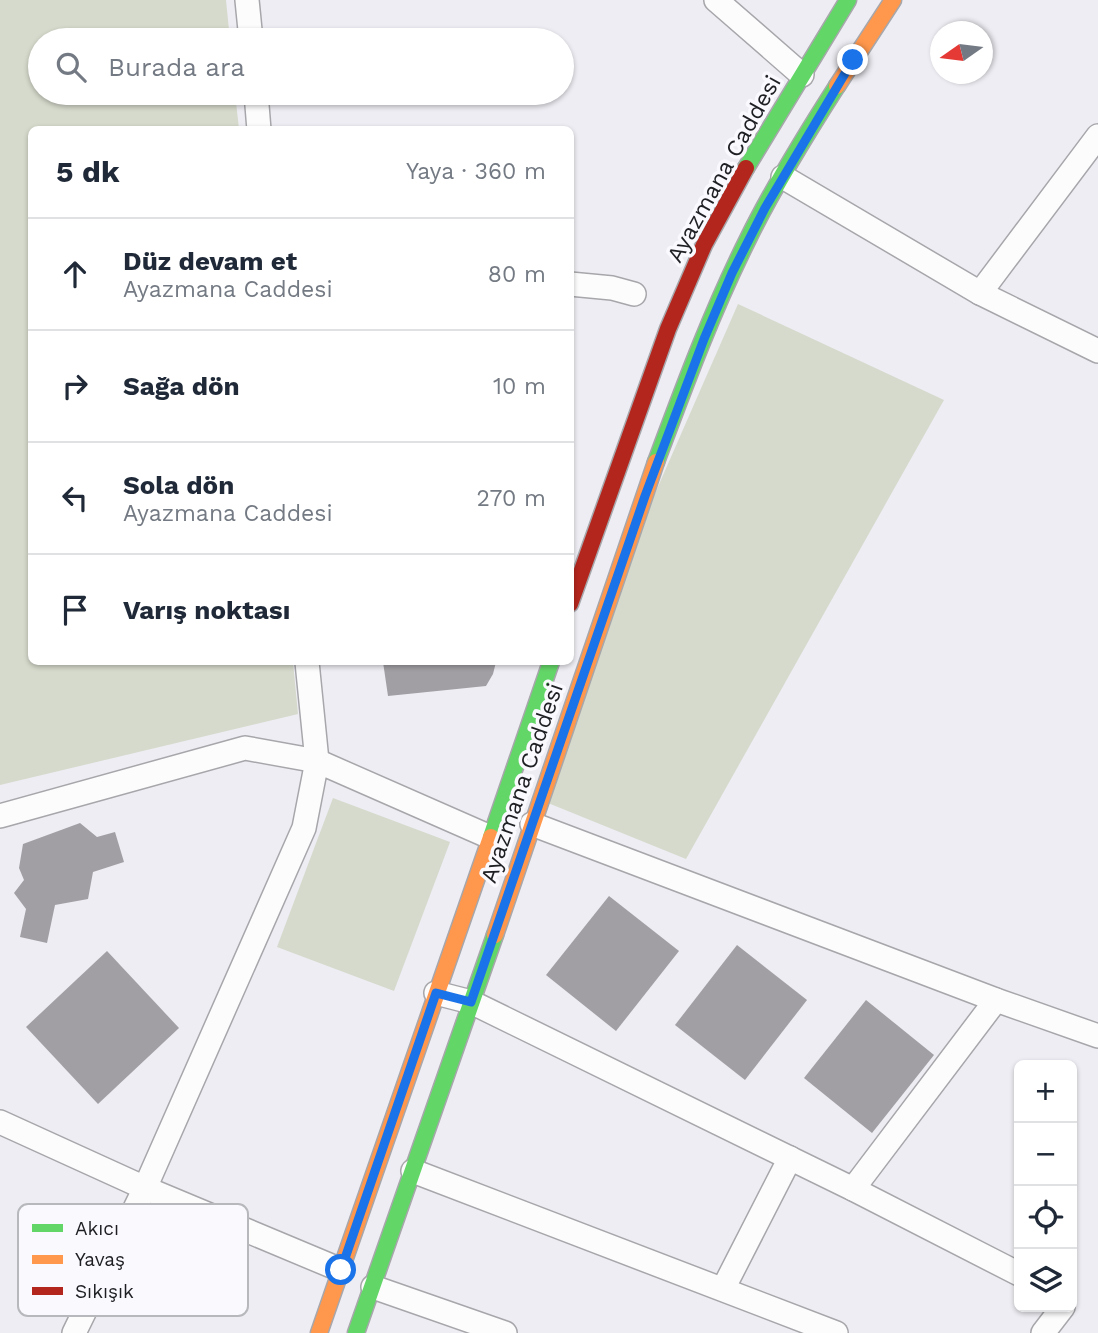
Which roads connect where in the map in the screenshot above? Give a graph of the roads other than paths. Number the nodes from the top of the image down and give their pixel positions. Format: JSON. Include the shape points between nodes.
{"nodes":[{"id":1,"x":247,"y":0,"type":"edge"},
{"id":2,"x":716,"y":0,"type":"edge"},
{"id":3,"x":848,"y":0,"type":"edge"},
{"id":4,"x":893,"y":0,"type":"edge"},
{"id":5,"x":250,"y":28,"type":"edge"},
{"id":6,"x":802,"y":75,"type":"junction"},
{"id":7,"x":257,"y":105,"type":"edge"},
{"id":8,"x":259,"y":126,"type":"edge"},
{"id":9,"x":1098,"y":136,"type":"edge"},
{"id":10,"x":783,"y":177,"type":"junction"},
{"id":11,"x":574,"y":284,"type":"edge"},
{"id":12,"x":980,"y":293,"type":"junction"},
{"id":13,"x":634,"y":294,"type":"dead end"},
{"id":14,"x":1098,"y":351,"type":"edge"},
{"id":15,"x":574,"y":593,"type":"edge"},
{"id":16,"x":307,"y":665,"type":"edge"},
{"id":17,"x":550,"y":665,"type":"edge"},
{"id":18,"x":317,"y":761,"type":"junction"},
{"id":19,"x":531,"y":773,"type":"junction"},
{"id":20,"x":0,"y":817,"type":"edge"},
{"id":21,"x":532,"y":824,"type":"junction"},
{"id":22,"x":490,"y":837,"type":"junction"},
{"id":23,"x":436,"y":993,"type":"junction"},
{"id":24,"x":996,"y":1000,"type":"junction"},
{"id":25,"x":471,"y":1002,"type":"junction"},
{"id":26,"x":1098,"y":1036,"type":"edge"},
{"id":27,"x":0,"y":1122,"type":"edge"},
{"id":28,"x":790,"y":1158,"type":"junction"},
{"id":29,"x":413,"y":1171,"type":"junction"},
{"id":30,"x":145,"y":1188,"type":"junction"},
{"id":31,"x":853,"y":1189,"type":"junction"},
{"id":32,"x":137,"y":1204,"type":"edge"},
{"id":33,"x":183,"y":1204,"type":"edge"},
{"id":34,"x":248,"y":1231,"type":"edge"},
{"id":35,"x":341,"y":1270,"type":"junction"},
{"id":36,"x":1014,"y":1271,"type":"edge"},
{"id":37,"x":373,"y":1286,"type":"junction"},
{"id":38,"x":723,"y":1289,"type":"junction"},
{"id":39,"x":1059,"y":1312,"type":"edge"},
{"id":40,"x":82,"y":1316,"type":"edge"},
{"id":41,"x":497,"y":1331,"type":"edge"},
{"id":42,"x":74,"y":1333,"type":"edge"},
{"id":43,"x":318,"y":1333,"type":"edge"},
{"id":44,"x":356,"y":1333,"type":"edge"},
{"id":45,"x":836,"y":1333,"type":"edge"},
{"id":46,"x":1043,"y":1333,"type":"edge"}],
"edges":[{"from":1,"to":5,"type":"street"},
{"from":2,"to":6,"type":"street"},
{"from":3,"to":6,"type":"main road","name":"Ayazmana Caddesi"},
{"from":4,"to":10,"type":"main road","name":"Ayazmana Caddesi"},
{"from":6,"to":15,"type":"main road","name":"Ayazmana Caddesi","via":[[730,195],[686,286]]},
{"from":7,"to":8,"type":"street"},
{"from":9,"to":12,"type":"street"},
{"from":10,"to":12,"type":"street"},
{"from":10,"to":19,"type":"main road","name":"Ayazmana Caddesi","via":[[732,273],[704,339]]},
{"from":11,"to":13,"type":"street"},
{"from":12,"to":14,"type":"street"},
{"from":16,"to":18,"type":"street"},
{"from":17,"to":19,"type":"main road","name":"Ayazmana Caddesi"},
{"from":18,"to":20,"type":"street","via":[[244,748]]},
{"from":18,"to":22,"type":"street"},
{"from":18,"to":30,"type":"street","via":[[304,828]]},
{"from":19,"to":21,"type":"main road","name":"Ayazmana Caddesi"},
{"from":19,"to":22,"type":"main road","name":"Ayazmana Caddesi"},
{"from":21,"to":24,"type":"street"},
{"from":21,"to":25,"type":"main road","name":"Ayazmana Caddesi"},
{"from":22,"to":23,"type":"main road","name":"Ayazmana Caddesi"},
{"from":23,"to":25,"type":"street"},
{"from":23,"to":35,"type":"main road","name":"Ayazmana Caddesi"},
{"from":24,"to":26,"type":"street"},
{"from":24,"to":31,"type":"street"},
{"from":25,"to":28,"type":"street"},
{"from":25,"to":29,"type":"main road","name":"Ayazmana Caddesi"},
{"from":27,"to":30,"type":"street"},
{"from":28,"to":31,"type":"street"},
{"from":28,"to":38,"type":"street"},
{"from":29,"to":37,"type":"main road","name":"Ayazmana Caddesi"},
{"from":29,"to":38,"type":"street"},
{"from":30,"to":32,"type":"street"},
{"from":30,"to":33,"type":"street"},
{"from":31,"to":36,"type":"street"},
{"from":34,"to":35,"type":"street"},
{"from":35,"to":43,"type":"main road","name":"Ayazmana Caddesi"},
{"from":37,"to":41,"type":"street"},
{"from":37,"to":44,"type":"main road","name":"Ayazmana Caddesi"},
{"from":38,"to":45,"type":"street"},
{"from":39,"to":46,"type":"street"},
{"from":40,"to":42,"type":"street"}]}
